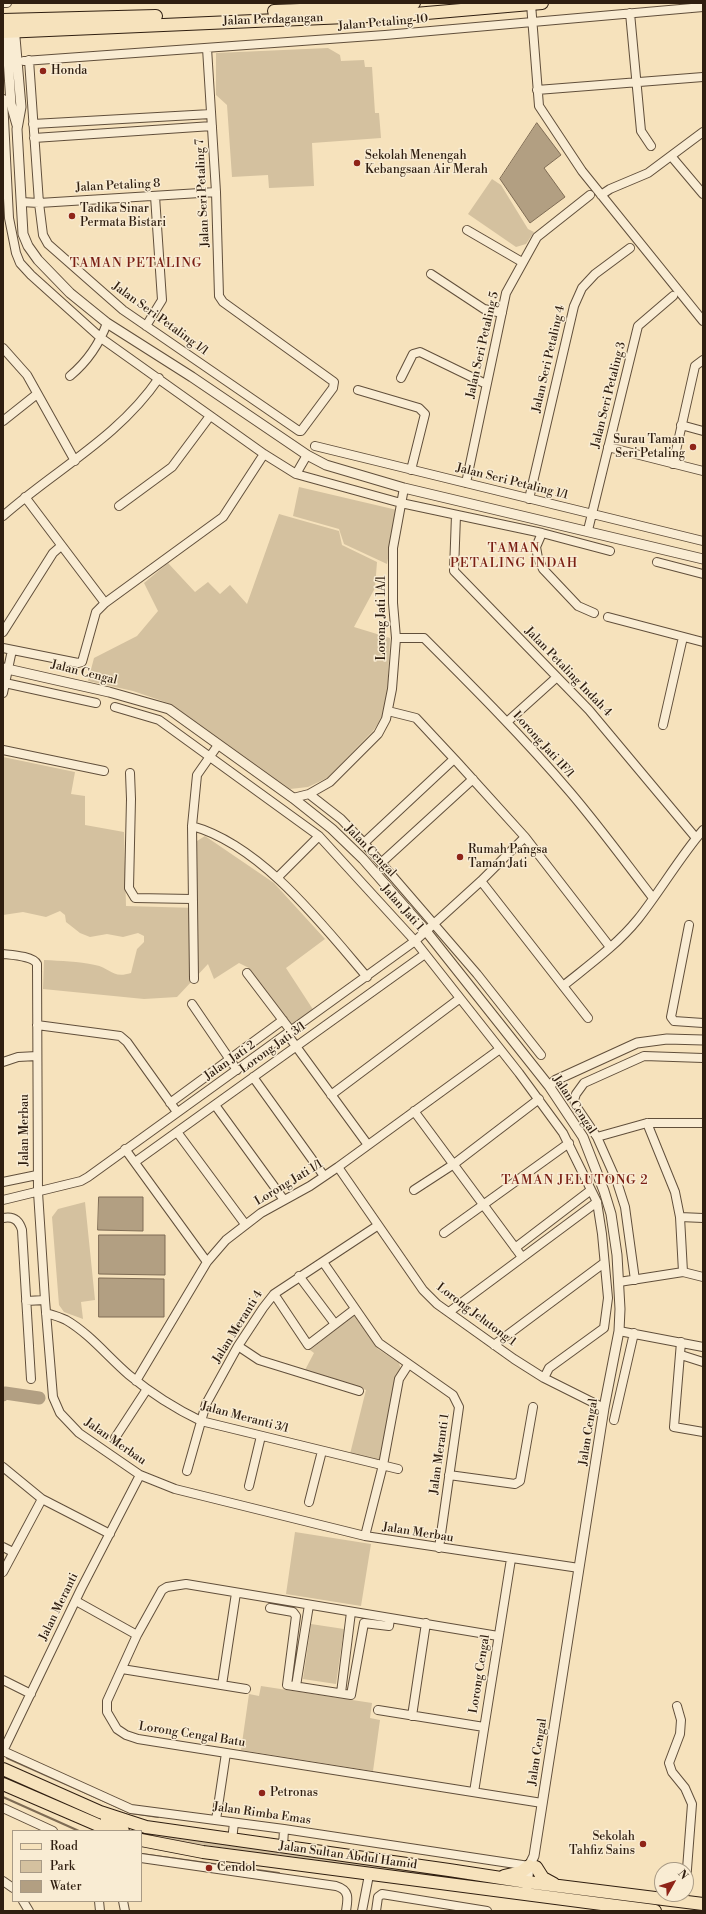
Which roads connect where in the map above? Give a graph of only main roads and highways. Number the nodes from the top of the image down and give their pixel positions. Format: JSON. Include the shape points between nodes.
{"nodes":[{"id":1,"x":414,"y":3,"type":"edge"},
{"id":2,"x":537,"y":4,"type":"edge"},
{"id":3,"x":8,"y":26,"type":"edge"},
{"id":4,"x":3,"y":1769,"type":"edge"},
{"id":5,"x":3,"y":1784,"type":"edge"},
{"id":6,"x":100,"y":1812,"type":"junction"},
{"id":7,"x":146,"y":1827,"type":"junction"},
{"id":8,"x":99,"y":1828,"type":"edge"},
{"id":9,"x":122,"y":1830,"type":"edge"},
{"id":10,"x":133,"y":1830,"type":"edge"},
{"id":11,"x":145,"y":1844,"type":"edge"},
{"id":12,"x":499,"y":1878,"type":"junction"},
{"id":13,"x":558,"y":1886,"type":"junction"},
{"id":14,"x":654,"y":1895,"type":"edge"},
{"id":15,"x":655,"y":1911,"type":"edge"}],
"edges":[{"from":1,"to":3,"type":"main road","name":"Jalan Perdagangan"},
{"from":2,"to":3,"type":"main road","name":"Jalan Perdagangan","via":[[415,14]]},
{"from":4,"to":6,"type":"main road","name":"Jalan Sultan Abdul Hamid"},
{"from":5,"to":8,"type":"main road"},
{"from":6,"to":7,"type":"main road","name":"Jalan Sultan Abdul Hamid"},
{"from":6,"to":9,"type":"main road","via":[[104,1818]]},
{"from":7,"to":10,"type":"main road"},
{"from":7,"to":12,"type":"main road","name":"Jalan Sultan Abdul Hamid"},
{"from":11,"to":15,"type":"main road","name":"Jalan Sultan Abdul Hamid"},
{"from":12,"to":13,"type":"main road","name":"Jalan Sultan Abdul Hamid"},
{"from":12,"to":13,"type":"main road","via":[[521,1872],[533,1863],[543,1878]]},
{"from":13,"to":14,"type":"main road","name":"Jalan Sultan Abdul Hamid"}]}
